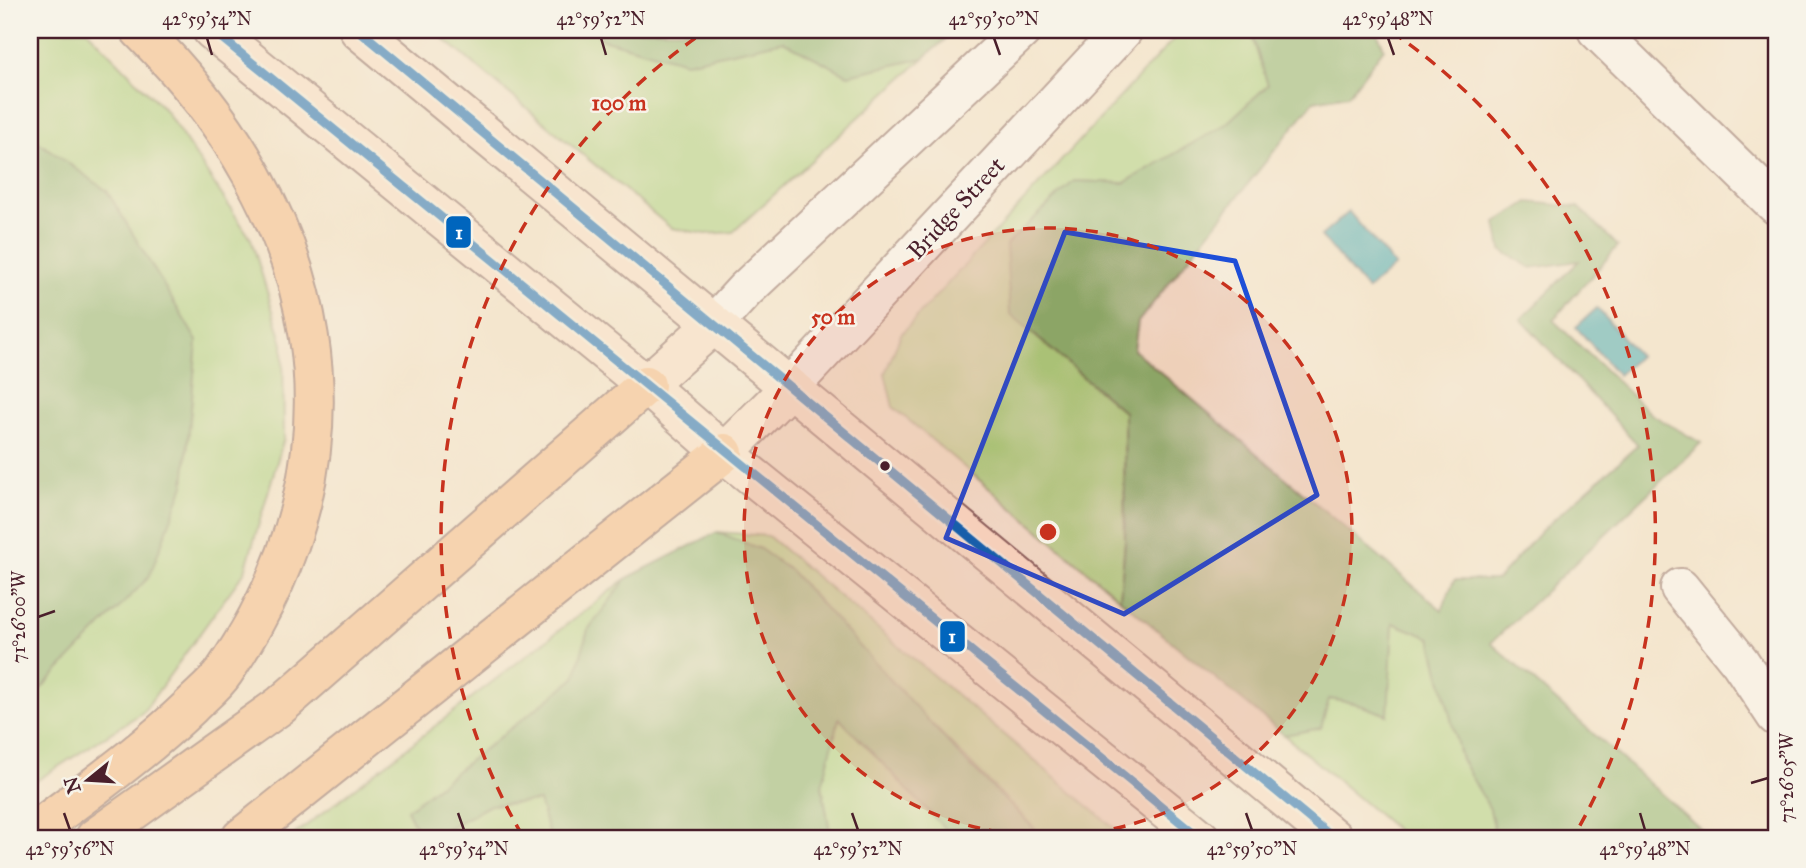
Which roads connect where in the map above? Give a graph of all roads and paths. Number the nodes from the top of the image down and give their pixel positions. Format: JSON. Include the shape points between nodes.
{"nodes":[{"id":1,"x":141,"y":30,"type":"edge"},
{"id":2,"x":212,"y":30,"type":"edge"},
{"id":3,"x":359,"y":30,"type":"edge"},
{"id":4,"x":1022,"y":30,"type":"edge"},
{"id":5,"x":1123,"y":30,"type":"edge"},
{"id":6,"x":1597,"y":30,"type":"edge"},
{"id":7,"x":1776,"y":205,"type":"edge"},
{"id":8,"x":712,"y":326,"type":"junction"},
{"id":9,"x":646,"y":385,"type":"junction"},
{"id":10,"x":790,"y":387,"type":"junction"},
{"id":11,"x":724,"y":453,"type":"junction"},
{"id":12,"x":1680,"y":588,"type":"dead end"},
{"id":13,"x":1776,"y":716,"type":"edge"},
{"id":14,"x":30,"y":835,"type":"edge"},
{"id":15,"x":95,"y":838,"type":"edge"},
{"id":16,"x":241,"y":838,"type":"edge"},
{"id":17,"x":1200,"y":838,"type":"edge"},
{"id":18,"x":1333,"y":838,"type":"edge"}],
"edges":[{"from":1,"to":14,"type":"highway","via":[[230,137],[290,259],[311,337],[314,385],[309,481],[270,594],[223,674],[154,741]]},
{"from":2,"to":9,"type":"main road"},
{"from":3,"to":8,"type":"main road"},
{"from":4,"to":8,"type":"street"},
{"from":5,"to":10,"type":"street","name":"Bridge Street"},
{"from":6,"to":7,"type":"street"},
{"from":8,"to":9,"type":"main road"},
{"from":8,"to":10,"type":"main road"},
{"from":9,"to":11,"type":"main road"},
{"from":9,"to":15,"type":"highway","via":[[281,705]]},
{"from":10,"to":11,"type":"main road","name":"Bridge Street"},
{"from":10,"to":18,"type":"main road"},
{"from":11,"to":16,"type":"highway"},
{"from":11,"to":17,"type":"main road"},
{"from":12,"to":13,"type":"street","via":[[1740,662]]}]}
